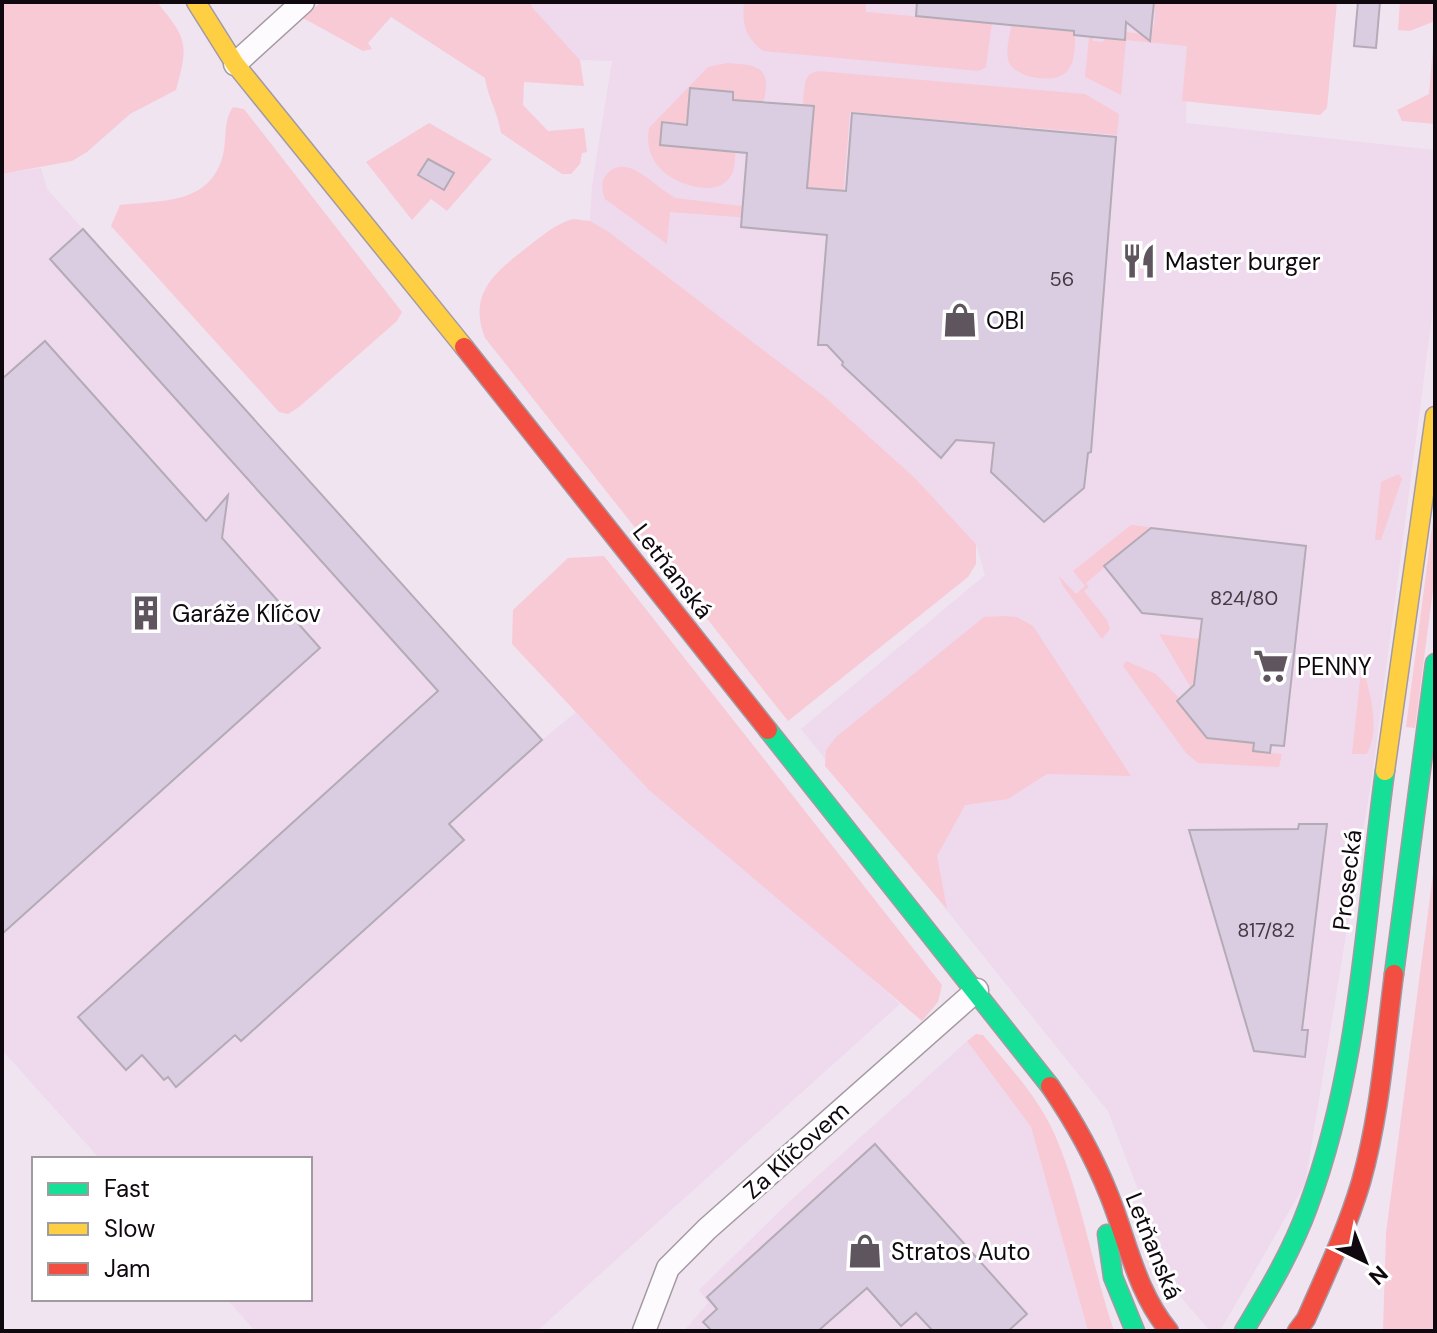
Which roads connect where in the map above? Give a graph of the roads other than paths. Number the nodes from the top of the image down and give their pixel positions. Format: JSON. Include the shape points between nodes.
{"nodes":[{"id":1,"x":196,"y":2,"type":"edge"},
{"id":2,"x":303,"y":2,"type":"edge"},
{"id":3,"x":235,"y":64,"type":"junction"},
{"id":4,"x":1435,"y":416,"type":"edge"},
{"id":5,"x":1435,"y":663,"type":"edge"},
{"id":6,"x":1427,"y":796,"type":"edge"},
{"id":7,"x":1382,"y":797,"type":"junction"},
{"id":8,"x":977,"y":990,"type":"junction"},
{"id":9,"x":1099,"y":1177,"type":"junction"},
{"id":10,"x":644,"y":1331,"type":"edge"},
{"id":11,"x":1135,"y":1331,"type":"edge"},
{"id":12,"x":1169,"y":1331,"type":"edge"},
{"id":13,"x":1244,"y":1331,"type":"edge"},
{"id":14,"x":1297,"y":1331,"type":"edge"}],
"edges":[{"from":1,"to":3,"type":"street","name":"Letňanská"},
{"from":2,"to":3,"type":"street"},
{"from":3,"to":8,"type":"street","name":"Letňanská"},
{"from":4,"to":7,"type":"street","name":"Prosecká"},
{"from":5,"to":6,"type":"street"},
{"from":6,"to":7,"type":"street"},
{"from":6,"to":14,"type":"street","via":[[1362,1178],[1347,1226]]},
{"from":7,"to":13,"type":"street","name":"Prosecká","via":[[1353,1032],[1322,1170],[1284,1265]]},
{"from":8,"to":9,"type":"street","name":"Letňanská","via":[[1074,1120]]},
{"from":8,"to":10,"type":"street","name":"Za Klíčovem","via":[[668,1268]]},
{"from":9,"to":11,"type":"street","name":"Letňanská","via":[[1113,1277]]},
{"from":9,"to":12,"type":"street","name":"Letňanská","via":[[1138,1283]]}]}
